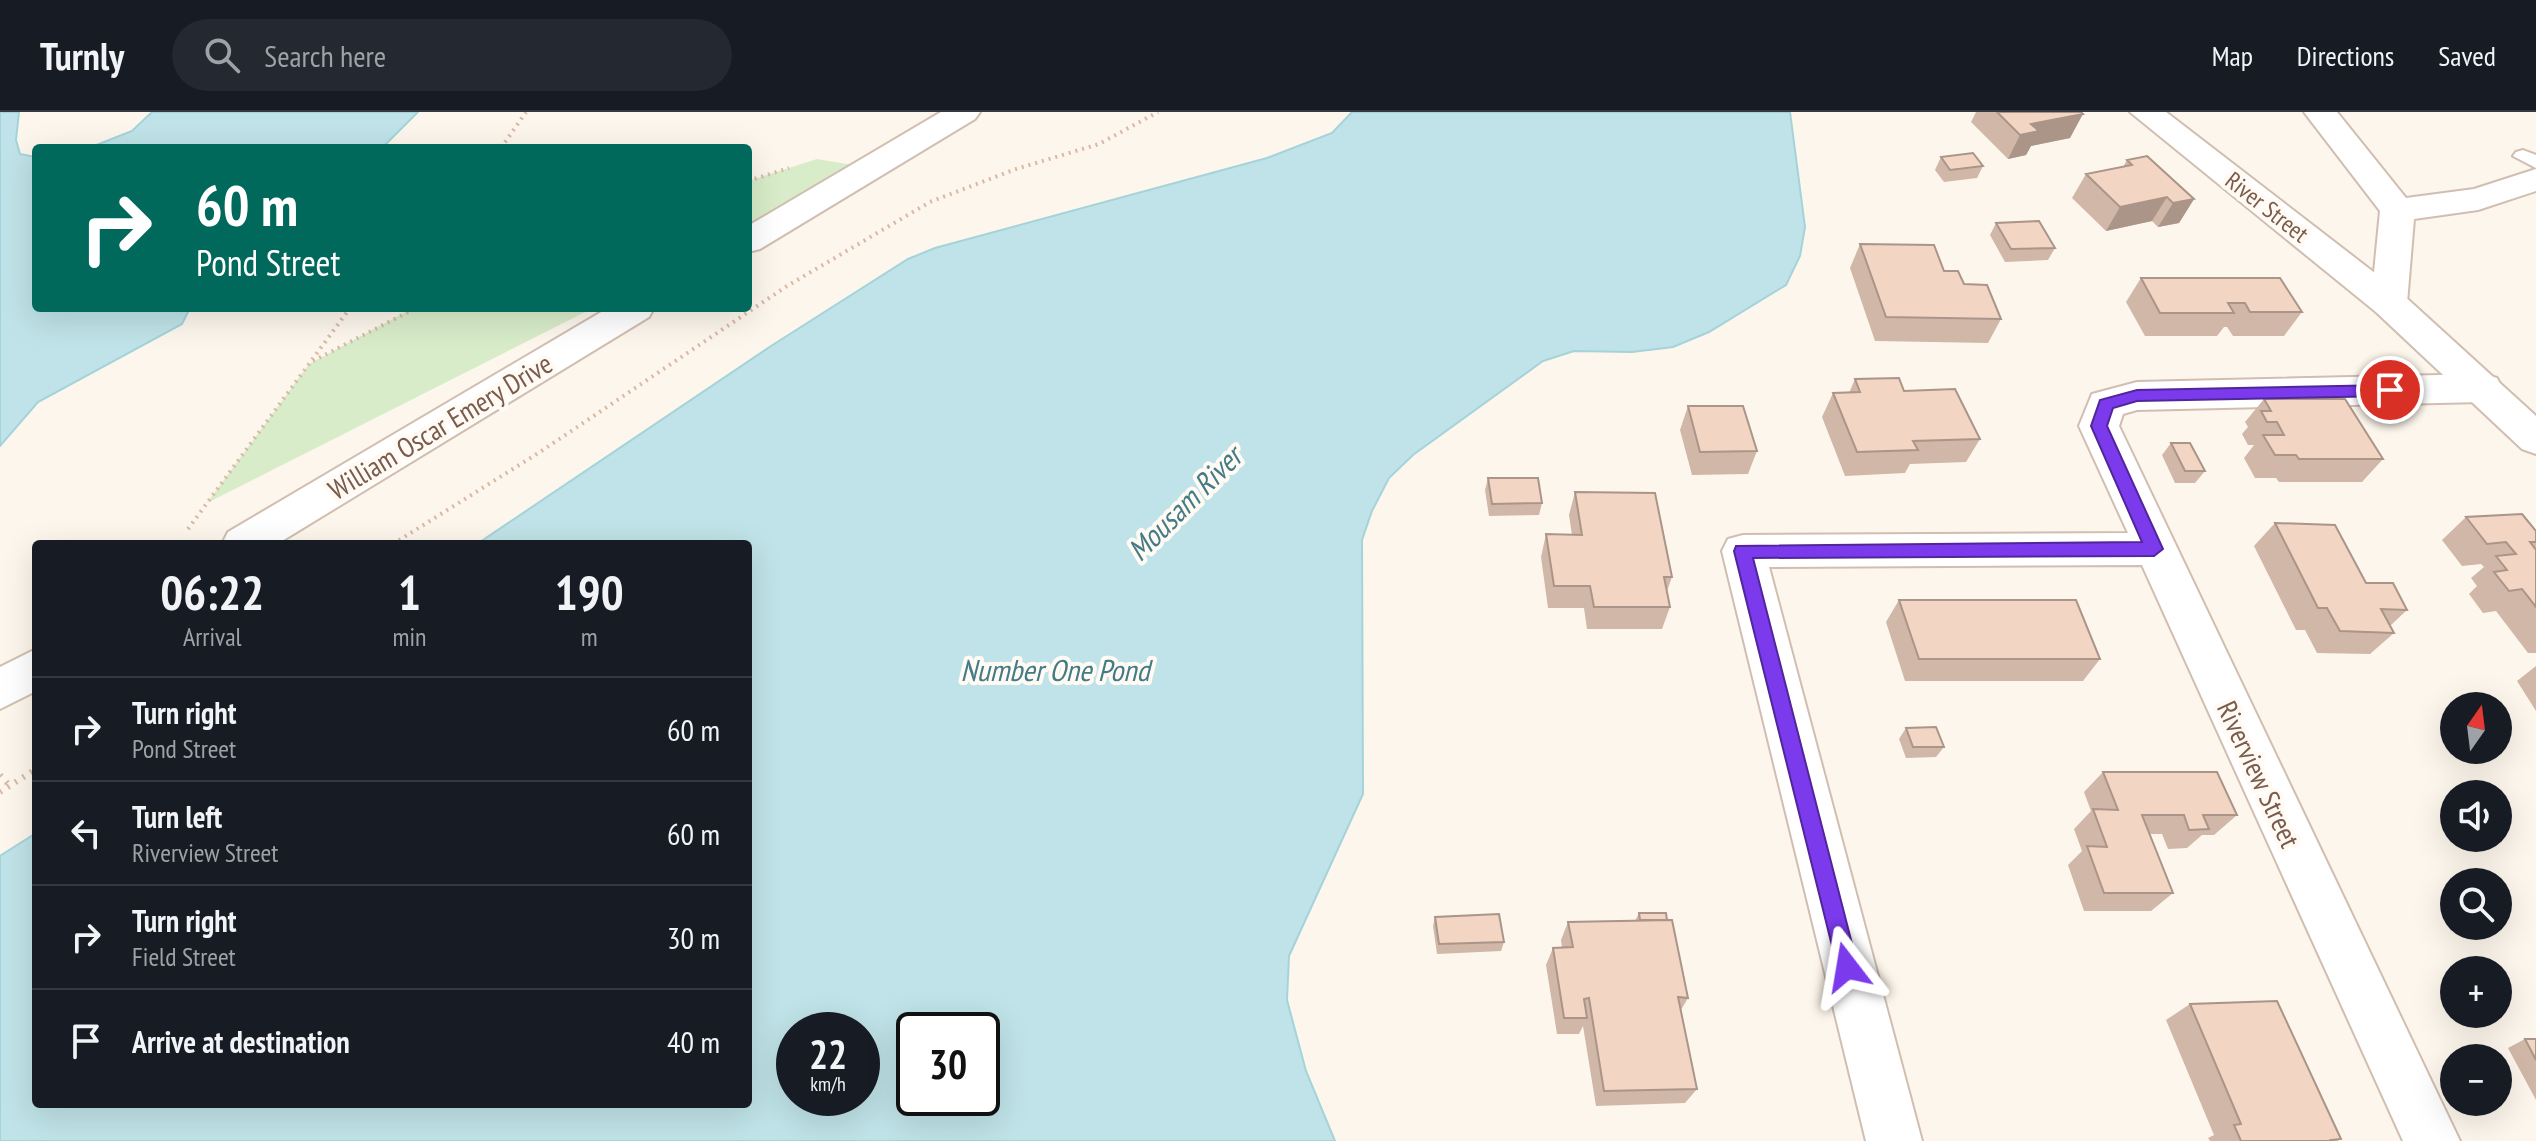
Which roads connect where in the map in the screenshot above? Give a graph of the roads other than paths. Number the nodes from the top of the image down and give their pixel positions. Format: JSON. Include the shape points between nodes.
{"nodes":[{"id":1,"x":964,"y":112,"type":"edge"},
{"id":2,"x":2146,"y":112,"type":"edge"},
{"id":3,"x":2320,"y":112,"type":"edge"},
{"id":4,"x":2532,"y":166,"type":"edge"},
{"id":5,"x":2397,"y":210,"type":"junction"},
{"id":6,"x":752,"y":239,"type":"edge"},
{"id":7,"x":2389,"y":303,"type":"junction"},
{"id":8,"x":629,"y":312,"type":"edge"},
{"id":9,"x":2483,"y":388,"type":"junction"},
{"id":10,"x":2536,"y":439,"type":"edge"},
{"id":11,"x":250,"y":540,"type":"edge"},
{"id":12,"x":2154,"y":549,"type":"junction"},
{"id":13,"x":32,"y":670,"type":"edge"},
{"id":14,"x":0,"y":690,"type":"edge"},
{"id":15,"x":1894,"y":1141,"type":"edge"},
{"id":16,"x":2432,"y":1141,"type":"edge"}],
"edges":[{"from":1,"to":6,"type":"street"},
{"from":2,"to":7,"type":"street","name":"River Street"},
{"from":3,"to":5,"type":"street"},
{"from":4,"to":5,"type":"street","via":[[2478,199]]},
{"from":5,"to":7,"type":"street"},
{"from":7,"to":9,"type":"street","name":"River Street"},
{"from":8,"to":11,"type":"street","name":"William Oscar Emery Drive"},
{"from":9,"to":10,"type":"street","name":"River Street"},
{"from":9,"to":12,"type":"street","name":"Riverview Street","via":[[2137,396],[2106,404],[2099,426]]},
{"from":12,"to":15,"type":"street","via":[[1743,551]]},
{"from":12,"to":16,"type":"street","name":"Riverview Street"},
{"from":13,"to":14,"type":"street"}]}
